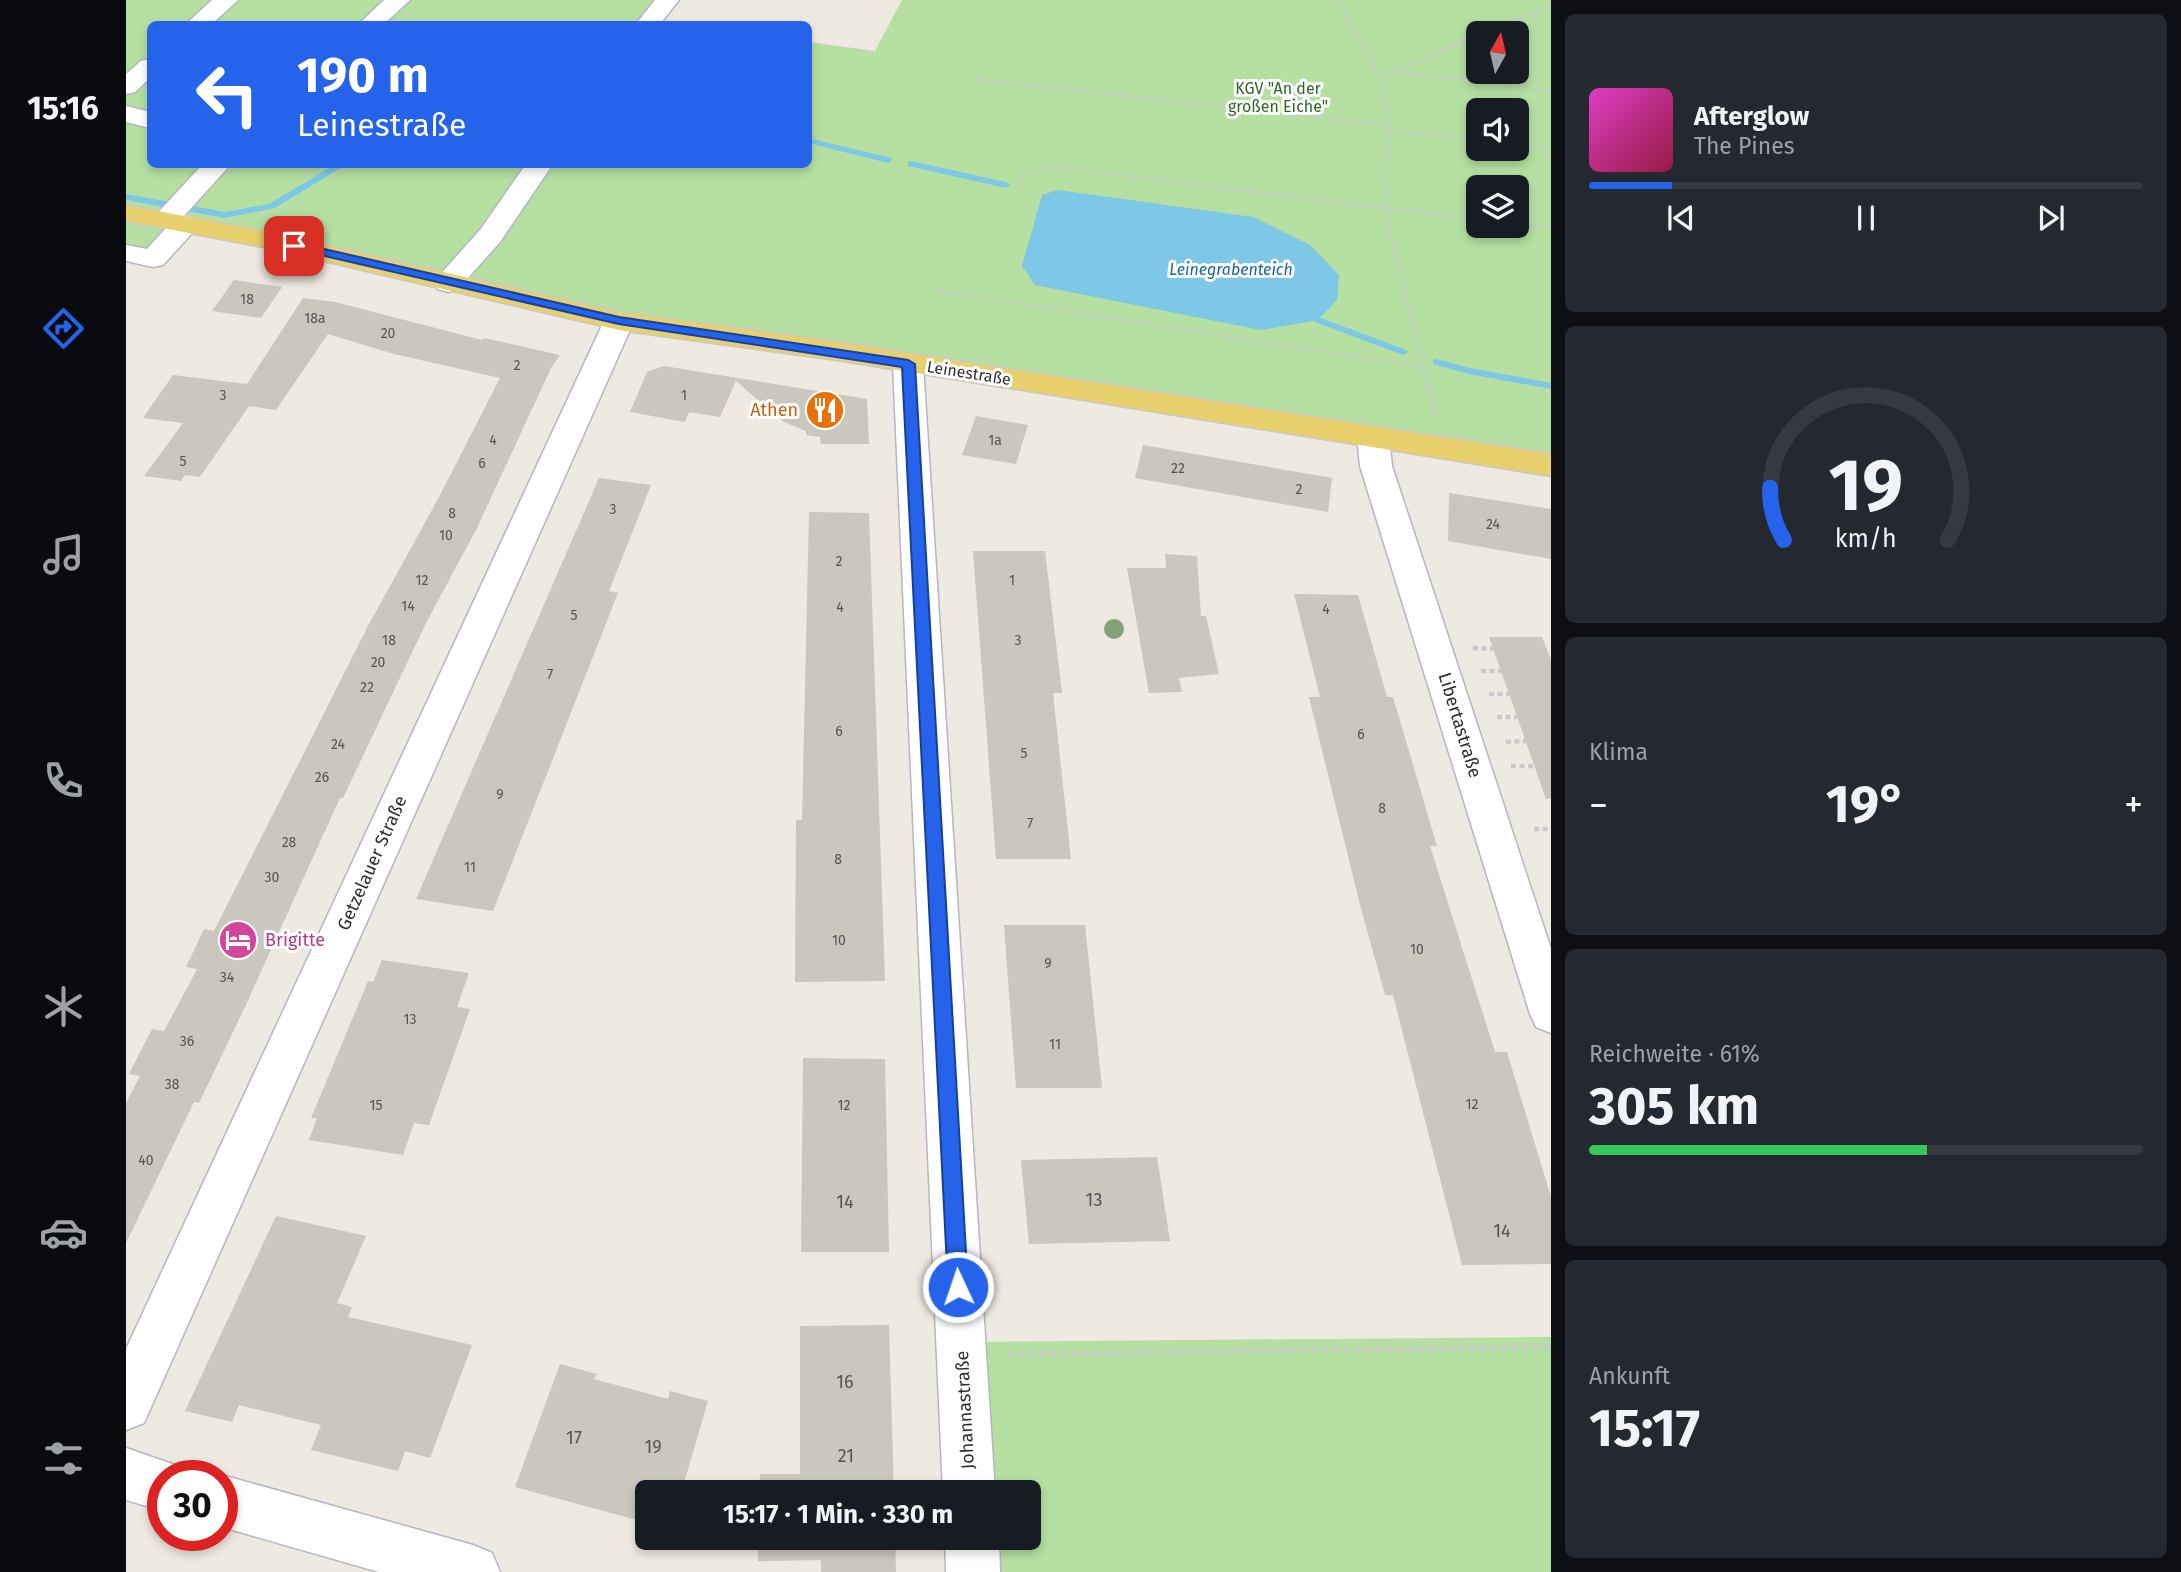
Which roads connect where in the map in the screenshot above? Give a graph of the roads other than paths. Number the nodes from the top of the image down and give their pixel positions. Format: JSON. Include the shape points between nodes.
{"nodes":[{"id":1,"x":226,"y":0,"type":"edge"},
{"id":2,"x":398,"y":0,"type":"edge"},
{"id":3,"x":667,"y":0,"type":"edge"},
{"id":4,"x":202,"y":21,"type":"edge"},
{"id":5,"x":374,"y":21,"type":"edge"},
{"id":6,"x":650,"y":21,"type":"edge"},
{"id":7,"x":147,"y":69,"type":"edge"},
{"id":8,"x":126,"y":87,"type":"edge"},
{"id":9,"x":126,"y":114,"type":"edge"},
{"id":10,"x":147,"y":119,"type":"edge"},
{"id":11,"x":215,"y":168,"type":"edge"},
{"id":12,"x":537,"y":168,"type":"edge"},
{"id":13,"x":126,"y":213,"type":"edge"},
{"id":14,"x":177,"y":214,"type":"junction"},
{"id":15,"x":126,"y":253,"type":"edge"},
{"id":16,"x":448,"y":283,"type":"junction"},
{"id":17,"x":619,"y":321,"type":"junction"},
{"id":18,"x":908,"y":364,"type":"junction"},
{"id":19,"x":1373,"y":437,"type":"junction"},
{"id":20,"x":1551,"y":466,"type":"edge"},
{"id":21,"x":1551,"y":1014,"type":"edge"},
{"id":22,"x":126,"y":1405,"type":"edge"},
{"id":23,"x":126,"y":1474,"type":"edge"},
{"id":24,"x":147,"y":1480,"type":"edge"},
{"id":25,"x":968,"y":1480,"type":"edge"},
{"id":26,"x":238,"y":1506,"type":"edge"},
{"id":27,"x":972,"y":1550,"type":"edge"},
{"id":28,"x":473,"y":1572,"type":"edge"},
{"id":29,"x":973,"y":1572,"type":"edge"}],
"edges":[{"from":1,"to":4,"type":"street"},
{"from":2,"to":5,"type":"street"},
{"from":3,"to":6,"type":"street"},
{"from":7,"to":8,"type":"street"},
{"from":9,"to":10,"type":"street"},
{"from":11,"to":14,"type":"street"},
{"from":12,"to":16,"type":"street","via":[[490,236]]},
{"from":13,"to":14,"type":"main road","name":"Leinestraße"},
{"from":14,"to":15,"type":"street","via":[[153,258]]},
{"from":14,"to":16,"type":"main road","name":"Leinestraße"},
{"from":16,"to":17,"type":"main road","name":"Leinestraße"},
{"from":17,"to":18,"type":"main road","name":"Leinestraße"},
{"from":17,"to":22,"type":"street","name":"Getzelauer Straße"},
{"from":18,"to":19,"type":"main road","name":"Leinestraße"},
{"from":18,"to":25,"type":"street","name":"Johannastraße"},
{"from":19,"to":20,"type":"main road","name":"Leinestraße"},
{"from":19,"to":21,"type":"street","name":"Libertastraße","via":[[1376,466]]},
{"from":23,"to":24,"type":"street"},
{"from":26,"to":28,"type":"street"},
{"from":27,"to":29,"type":"street"}]}
